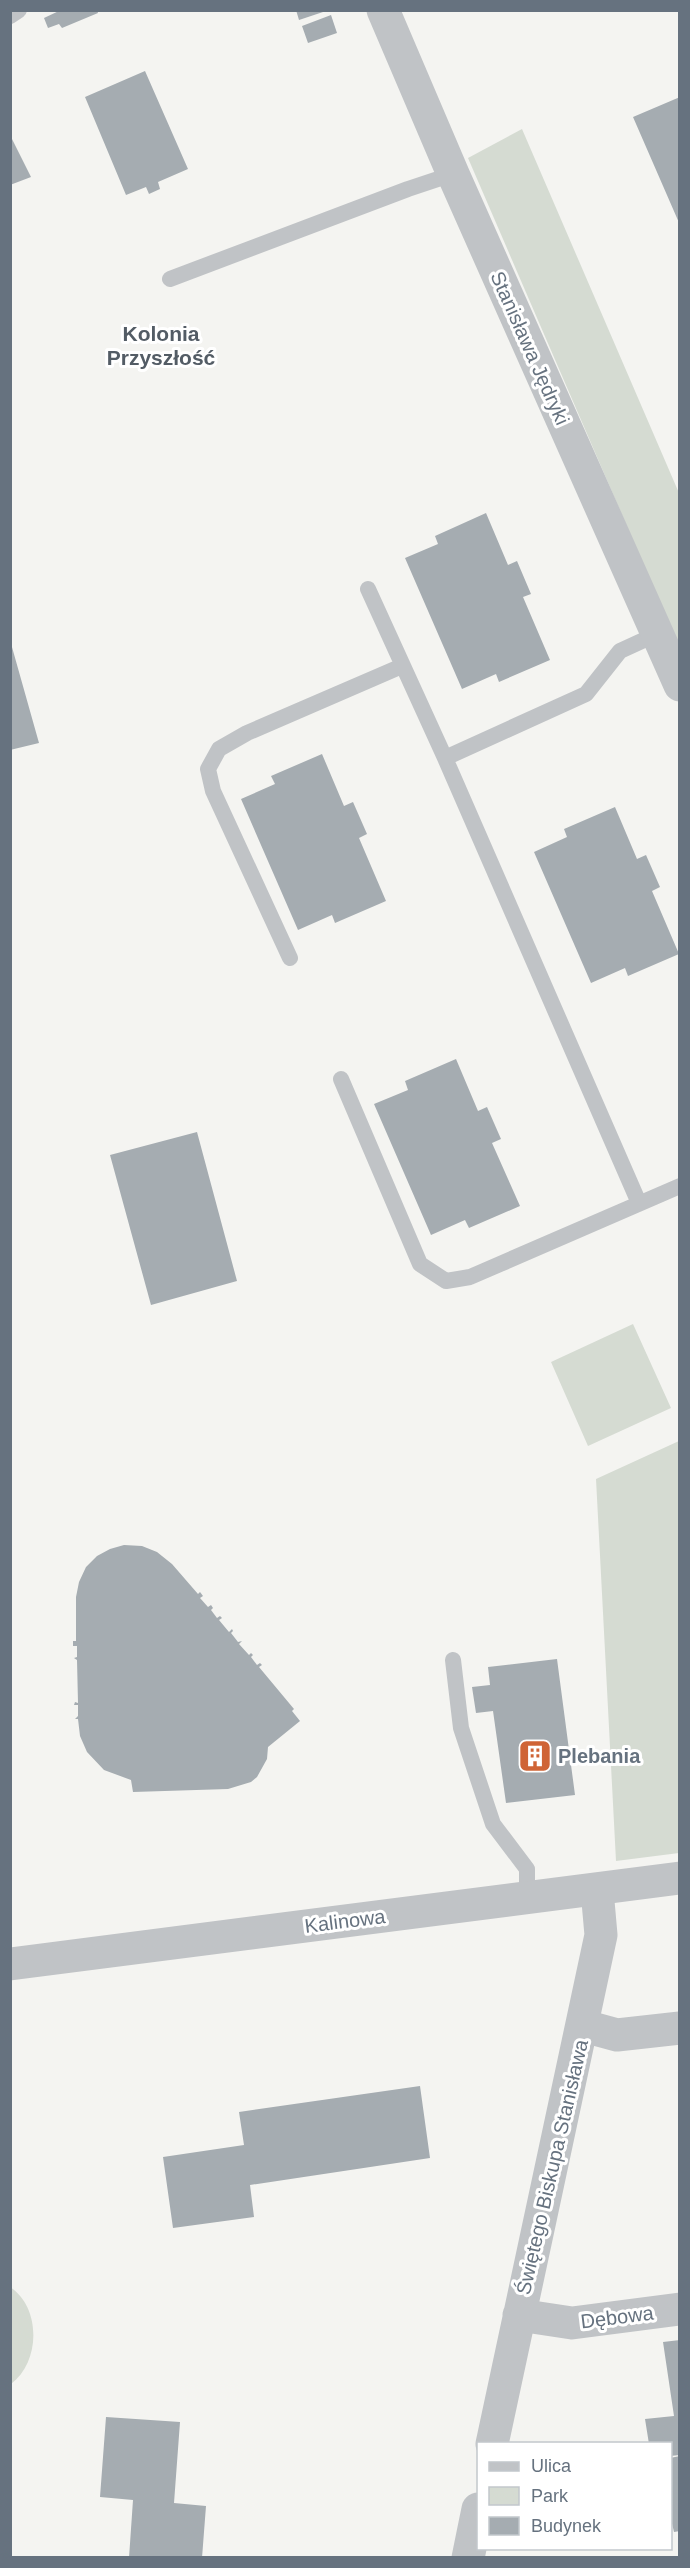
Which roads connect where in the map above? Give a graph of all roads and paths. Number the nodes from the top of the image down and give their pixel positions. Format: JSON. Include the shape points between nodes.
{"nodes":[{"id":1,"x":19,"y":10,"type":"edge"},
{"id":2,"x":383,"y":10,"type":"edge"},
{"id":3,"x":10,"y":16,"type":"edge"},
{"id":4,"x":453,"y":174,"type":"junction"},
{"id":5,"x":170,"y":279,"type":"dead end"},
{"id":6,"x":368,"y":589,"type":"dead end"},
{"id":7,"x":657,"y":634,"type":"junction"},
{"id":8,"x":402,"y":666,"type":"junction"},
{"id":9,"x":680,"y":685,"type":"edge"},
{"id":10,"x":445,"y":758,"type":"junction"},
{"id":11,"x":291,"y":958,"type":"dead end"},
{"id":12,"x":341,"y":1079,"type":"dead end"},
{"id":13,"x":680,"y":1186,"type":"edge"},
{"id":14,"x":639,"y":1203,"type":"junction"},
{"id":15,"x":453,"y":1660,"type":"dead end"},
{"id":16,"x":680,"y":1878,"type":"edge"},
{"id":17,"x":597,"y":1890,"type":"junction"},
{"id":18,"x":527,"y":1898,"type":"junction"},
{"id":19,"x":10,"y":1964,"type":"edge"},
{"id":20,"x":584,"y":2026,"type":"junction"},
{"id":21,"x":680,"y":2028,"type":"edge"},
{"id":22,"x":680,"y":2309,"type":"edge"},
{"id":23,"x":519,"y":2315,"type":"junction"},
{"id":24,"x":492,"y":2442,"type":"edge"},
{"id":25,"x":477,"y":2514,"type":"edge"},
{"id":26,"x":468,"y":2558,"type":"edge"}],
"edges":[{"from":1,"to":3,"type":"lane"},
{"from":2,"to":4,"type":"street","name":"Stanisława Jędryki"},
{"from":4,"to":5,"type":"lane"},
{"from":4,"to":7,"type":"street","name":"Stanisława Jędryki"},
{"from":6,"to":8,"type":"lane"},
{"from":7,"to":9,"type":"street","name":"Stanisława Jędryki"},
{"from":7,"to":10,"type":"lane","via":[[620,651],[586,694]]},
{"from":8,"to":10,"type":"lane"},
{"from":8,"to":11,"type":"lane","via":[[247,733],[219,749],[208,769],[213,791]]},
{"from":10,"to":14,"type":"lane"},
{"from":12,"to":14,"type":"lane","via":[[420,1264],[446,1281],[470,1278]]},
{"from":13,"to":14,"type":"lane"},
{"from":15,"to":18,"type":"lane","via":[[461,1728],[493,1824],[527,1869]]},
{"from":16,"to":17,"type":"street","name":"Kalinowa"},
{"from":17,"to":18,"type":"street","name":"Kalinowa"},
{"from":17,"to":20,"type":"street","name":"Świętego Biskupa Stanisława","via":[[601,1935]]},
{"from":18,"to":19,"type":"street","name":"Kalinowa"},
{"from":20,"to":21,"type":"street","via":[[617,2035]]},
{"from":20,"to":23,"type":"street","name":"Świętego Biskupa Stanisława"},
{"from":22,"to":23,"type":"street","name":"Dębowa","via":[[572,2324]]},
{"from":23,"to":24,"type":"street","name":"Świętego Biskupa Stanisława"},
{"from":25,"to":26,"type":"street"}]}
